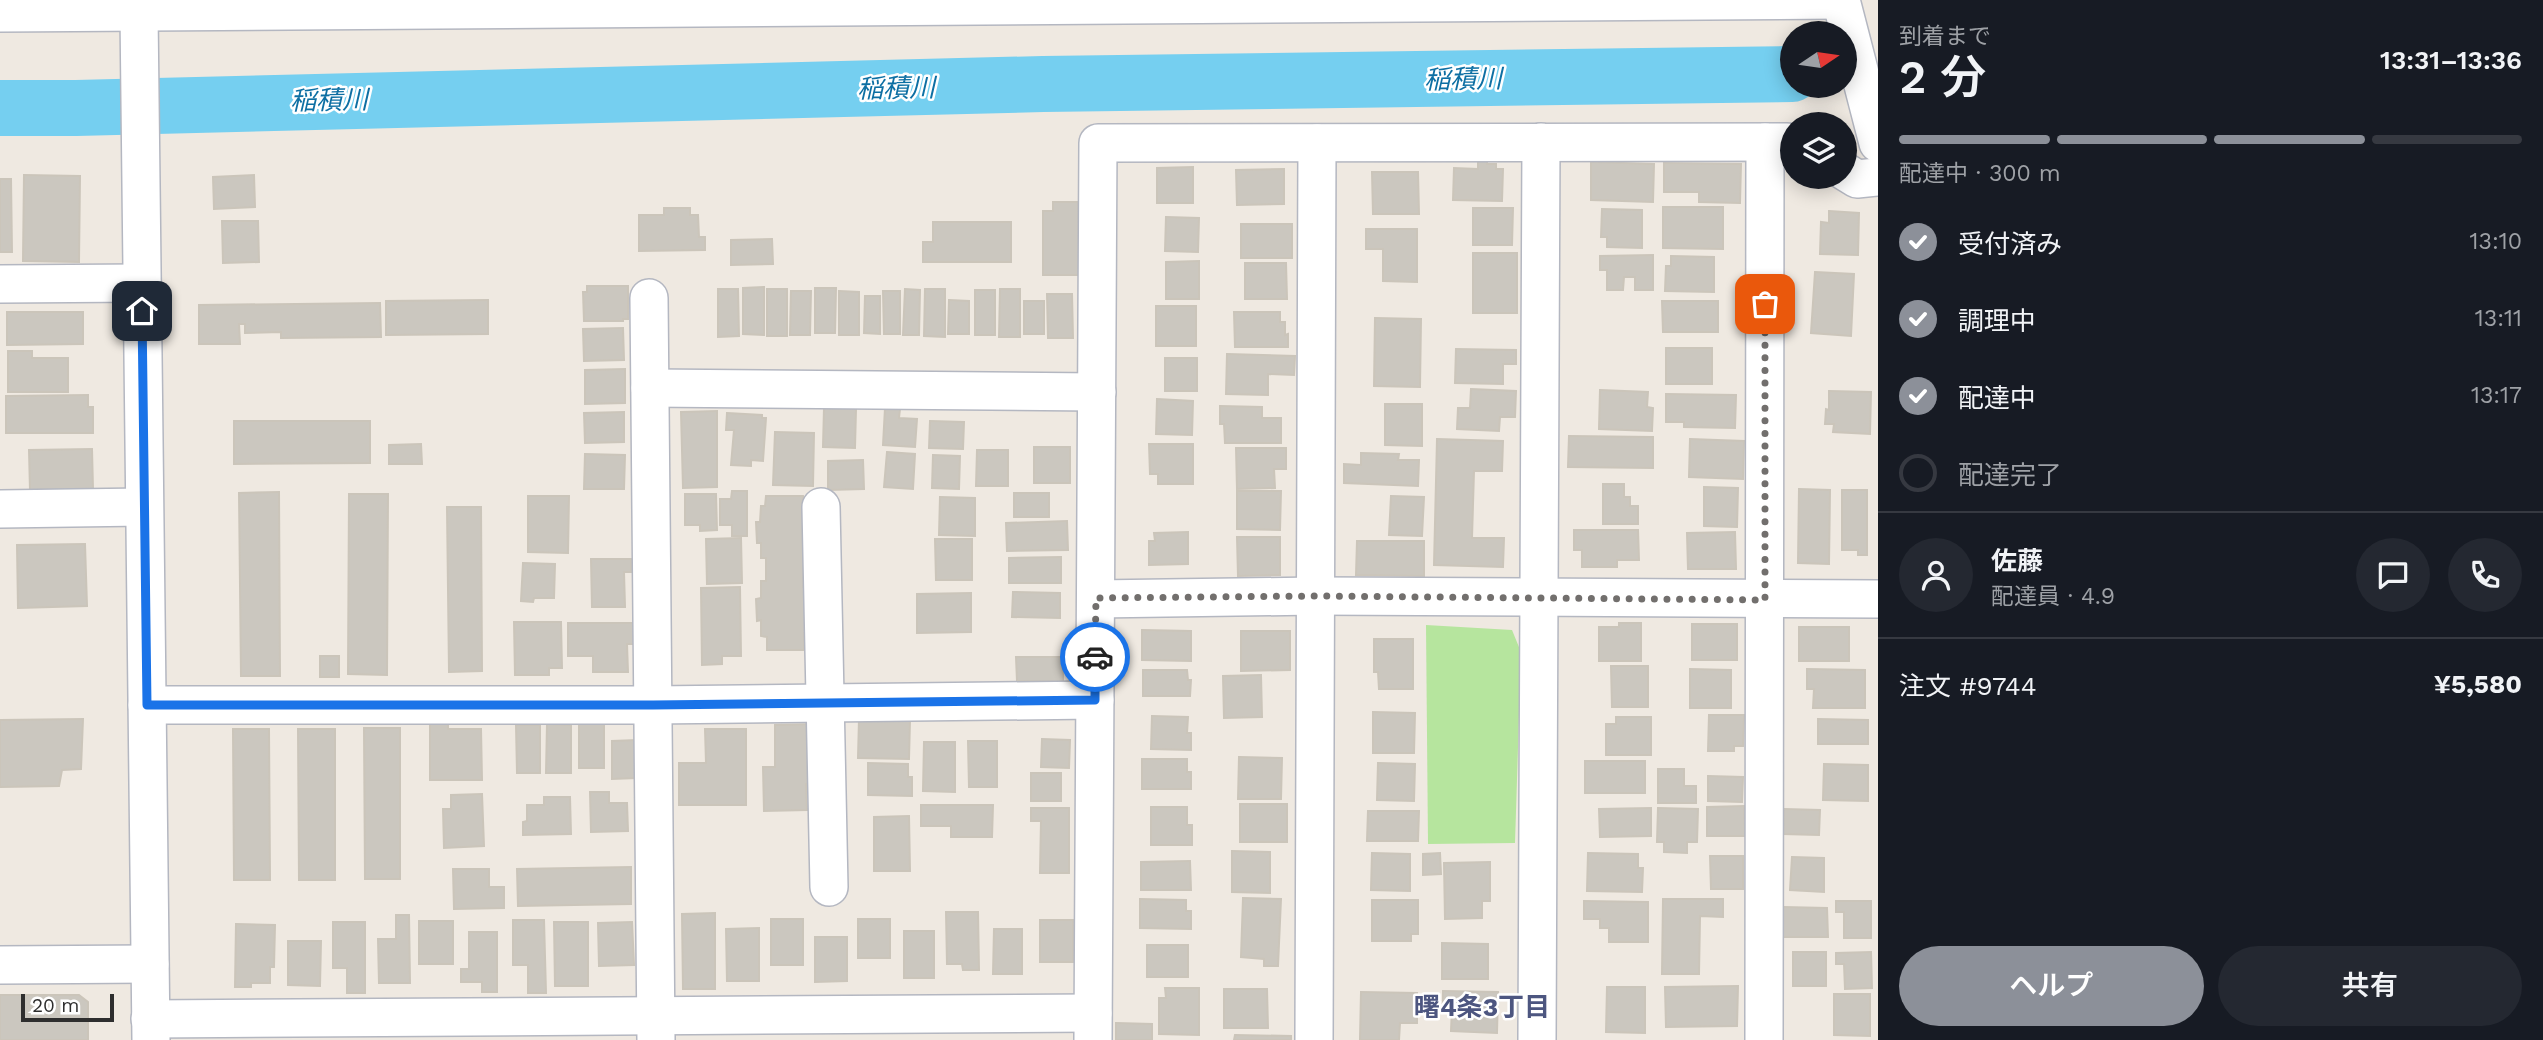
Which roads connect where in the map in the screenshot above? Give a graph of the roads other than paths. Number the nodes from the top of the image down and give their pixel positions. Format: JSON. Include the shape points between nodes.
{"nodes":[{"id":1,"x":1841,"y":1,"type":"edge"},
{"id":2,"x":676,"y":4,"type":"edge"},
{"id":3,"x":0,"y":13,"type":"edge"},
{"id":4,"x":139,"y":13,"type":"junction"},
{"id":5,"x":1541,"y":142,"type":"junction"},
{"id":6,"x":1317,"y":143,"type":"junction"},
{"id":7,"x":1778,"y":143,"type":"edge"},
{"id":8,"x":1878,"y":143,"type":"edge"},
{"id":9,"x":1878,"y":177,"type":"edge"},
{"id":10,"x":1857,"y":179,"type":"edge"},
{"id":11,"x":0,"y":284,"type":"edge"},
{"id":12,"x":142,"y":284,"type":"junction"},
{"id":13,"x":649,"y":298,"type":"dead end"},
{"id":14,"x":650,"y":388,"type":"junction"},
{"id":15,"x":1097,"y":393,"type":"junction"},
{"id":16,"x":145,"y":507,"type":"junction"},
{"id":17,"x":821,"y":507,"type":"dead end"},
{"id":18,"x":0,"y":509,"type":"edge"},
{"id":19,"x":1316,"y":596,"type":"junction"},
{"id":20,"x":1096,"y":598,"type":"junction"},
{"id":21,"x":1539,"y":598,"type":"junction"},
{"id":22,"x":1878,"y":599,"type":"edge"},
{"id":23,"x":1765,"y":600,"type":"junction"},
{"id":24,"x":1095,"y":700,"type":"junction"},
{"id":25,"x":827,"y":703,"type":"junction"},
{"id":26,"x":147,"y":705,"type":"junction"},
{"id":27,"x":653,"y":705,"type":"junction"},
{"id":28,"x":829,"y":887,"type":"dead end"},
{"id":29,"x":150,"y":964,"type":"junction"},
{"id":30,"x":0,"y":965,"type":"edge"},
{"id":31,"x":1093,"y":1027,"type":"edge"},
{"id":32,"x":656,"y":1029,"type":"edge"},
{"id":33,"x":151,"y":1030,"type":"edge"},
{"id":34,"x":1314,"y":1040,"type":"edge"},
{"id":35,"x":1537,"y":1040,"type":"edge"},
{"id":36,"x":1764,"y":1040,"type":"edge"}],
"edges":[{"from":1,"to":2,"type":"street"},
{"from":1,"to":8,"type":"street"},
{"from":2,"to":4,"type":"street"},
{"from":3,"to":4,"type":"street"},
{"from":4,"to":12,"type":"street"},
{"from":5,"to":6,"type":"street"},
{"from":5,"to":7,"type":"street"},
{"from":5,"to":21,"type":"street"},
{"from":6,"to":15,"type":"street","via":[[1098,143]]},
{"from":6,"to":19,"type":"street"},
{"from":7,"to":23,"type":"street"},
{"from":9,"to":10,"type":"street"},
{"from":11,"to":12,"type":"street"},
{"from":12,"to":16,"type":"street"},
{"from":13,"to":14,"type":"street"},
{"from":14,"to":15,"type":"street"},
{"from":14,"to":27,"type":"street"},
{"from":15,"to":20,"type":"street"},
{"from":16,"to":18,"type":"street"},
{"from":16,"to":26,"type":"street"},
{"from":17,"to":25,"type":"street"},
{"from":19,"to":20,"type":"street"},
{"from":19,"to":21,"type":"street"},
{"from":19,"to":34,"type":"street"},
{"from":20,"to":24,"type":"street"},
{"from":21,"to":23,"type":"street"},
{"from":21,"to":35,"type":"street"},
{"from":22,"to":23,"type":"street"},
{"from":23,"to":36,"type":"street"},
{"from":24,"to":25,"type":"street"},
{"from":24,"to":31,"type":"street"},
{"from":25,"to":27,"type":"street"},
{"from":25,"to":28,"type":"street"},
{"from":26,"to":27,"type":"street"},
{"from":26,"to":29,"type":"street"},
{"from":27,"to":32,"type":"street"},
{"from":29,"to":30,"type":"street"},
{"from":29,"to":33,"type":"street"},
{"from":31,"to":32,"type":"street"},
{"from":32,"to":33,"type":"street"}]}
